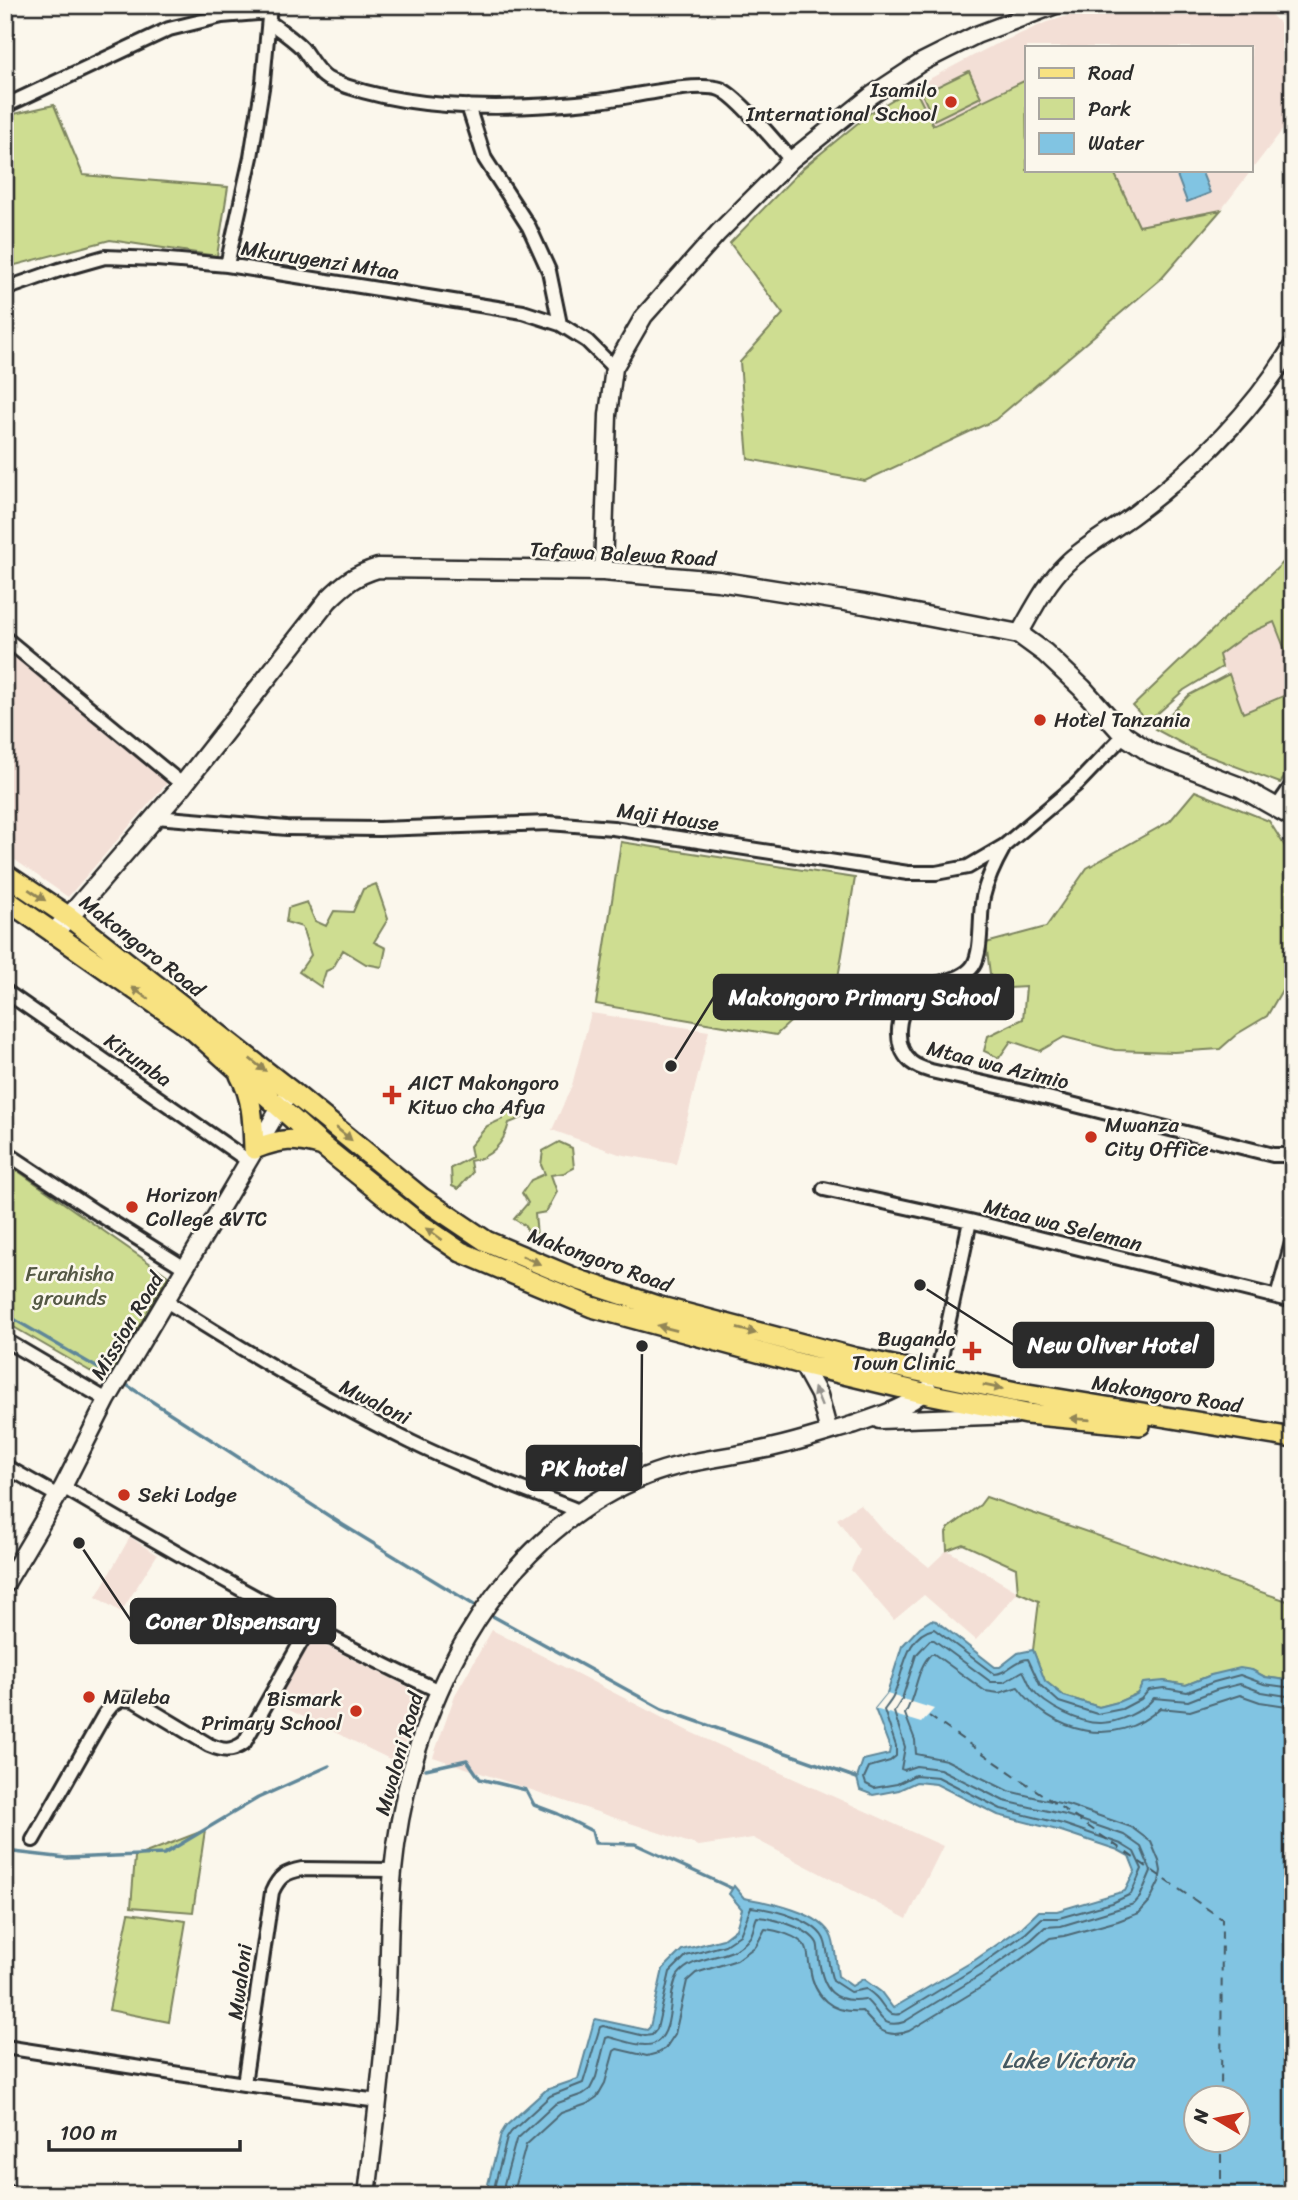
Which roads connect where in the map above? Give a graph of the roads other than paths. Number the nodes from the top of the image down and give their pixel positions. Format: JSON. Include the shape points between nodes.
{"nodes":[{"id":1,"x":1056,"y":5,"type":"edge"},
{"id":2,"x":1288,"y":5,"type":"edge"},
{"id":3,"x":270,"y":13,"type":"edge"},
{"id":4,"x":1293,"y":13,"type":"edge"},
{"id":5,"x":5,"y":106,"type":"edge"},
{"id":6,"x":468,"y":106,"type":"junction"},
{"id":7,"x":791,"y":160,"type":"junction"},
{"id":8,"x":227,"y":265,"type":"junction"},
{"id":9,"x":5,"y":289,"type":"edge"},
{"id":10,"x":560,"y":324,"type":"junction"},
{"id":11,"x":1293,"y":345,"type":"edge"},
{"id":12,"x":614,"y":368,"type":"junction"},
{"id":13,"x":603,"y":571,"type":"junction"},
{"id":14,"x":1019,"y":634,"type":"junction"},
{"id":15,"x":5,"y":638,"type":"edge"},
{"id":16,"x":1124,"y":735,"type":"junction"},
{"id":17,"x":1293,"y":784,"type":"edge"},
{"id":18,"x":183,"y":785,"type":"junction"},
{"id":19,"x":1277,"y":807,"type":"junction"},
{"id":20,"x":156,"y":817,"type":"junction"},
{"id":21,"x":1293,"y":817,"type":"edge"},
{"id":22,"x":1004,"y":846,"type":"junction"},
{"id":23,"x":5,"y":873,"type":"edge"},
{"id":24,"x":5,"y":899,"type":"edge"},
{"id":25,"x":69,"y":917,"type":"junction"},
{"id":26,"x":53,"y":933,"type":"junction"},
{"id":27,"x":5,"y":991,"type":"edge"},
{"id":28,"x":234,"y":1066,"type":"junction"},
{"id":29,"x":286,"y":1098,"type":"junction"},
{"id":30,"x":324,"y":1147,"type":"junction"},
{"id":31,"x":5,"y":1152,"type":"edge"},
{"id":32,"x":251,"y":1155,"type":"junction"},
{"id":33,"x":1292,"y":1156,"type":"edge"},
{"id":34,"x":824,"y":1189,"type":"dead end"},
{"id":35,"x":970,"y":1221,"type":"junction"},
{"id":36,"x":1293,"y":1239,"type":"edge"},
{"id":37,"x":186,"y":1268,"type":"junction"},
{"id":38,"x":1277,"y":1297,"type":"junction"},
{"id":39,"x":166,"y":1301,"type":"junction"},
{"id":40,"x":1293,"y":1301,"type":"edge"},
{"id":41,"x":5,"y":1340,"type":"edge"},
{"id":42,"x":802,"y":1364,"type":"junction"},
{"id":43,"x":937,"y":1376,"type":"junction"},
{"id":44,"x":923,"y":1393,"type":"junction"},
{"id":45,"x":111,"y":1395,"type":"junction"},
{"id":46,"x":1027,"y":1414,"type":"junction"},
{"id":47,"x":867,"y":1420,"type":"junction"},
{"id":48,"x":829,"y":1432,"type":"junction"},
{"id":49,"x":1293,"y":1438,"type":"edge"},
{"id":50,"x":1293,"y":1448,"type":"edge"},
{"id":51,"x":5,"y":1466,"type":"edge"},
{"id":52,"x":60,"y":1492,"type":"junction"},
{"id":53,"x":579,"y":1511,"type":"junction"},
{"id":54,"x":5,"y":1585,"type":"edge"},
{"id":55,"x":310,"y":1626,"type":"junction"},
{"id":56,"x":439,"y":1691,"type":"junction"},
{"id":57,"x":33,"y":1840,"type":"dead end"},
{"id":58,"x":393,"y":1870,"type":"junction"},
{"id":59,"x":5,"y":2047,"type":"edge"},
{"id":60,"x":244,"y":2084,"type":"junction"},
{"id":61,"x":379,"y":2101,"type":"junction"},
{"id":62,"x":5,"y":2192,"type":"edge"},
{"id":63,"x":21,"y":2195,"type":"edge"},
{"id":64,"x":367,"y":2195,"type":"edge"}],
"edges":[{"from":1,"to":7,"type":"street","via":[[976,35],[922,62],[872,95]]},
{"from":2,"to":4,"type":"street"},
{"from":3,"to":5,"type":"street","via":[[222,16],[169,29]]},
{"from":3,"to":6,"type":"street","via":[[328,79],[416,103]]},
{"from":3,"to":8,"type":"street","via":[[251,157]]},
{"from":6,"to":7,"type":"street","via":[[523,107],[701,86],[720,89],[738,101]]},
{"from":6,"to":10,"type":"street","via":[[485,159],[529,227],[549,271]]},
{"from":7,"to":12,"type":"street","via":[[644,316]]},
{"from":8,"to":9,"type":"street","name":"Mkurugenzi Mtaa","via":[[105,257]]},
{"from":8,"to":10,"type":"street","name":"Mkurugenzi Mtaa","via":[[523,312]]},
{"from":10,"to":12,"type":"street","name":"Mkurugenzi Mtaa","via":[[587,341]]},
{"from":11,"to":14,"type":"street","via":[[1244,414],[1199,461],[1067,563],[1043,592]]},
{"from":12,"to":13,"type":"street"},
{"from":13,"to":14,"type":"main road","name":"Tafawa Balewa Road","via":[[718,581]]},
{"from":13,"to":18,"type":"main road","name":"Tafawa Balewa Road","via":[[378,568],[361,573],[328,600]]},
{"from":14,"to":16,"type":"main road","name":"Tafawa Balewa Road","via":[[1082,688]]},
{"from":15,"to":18,"type":"street"},
{"from":16,"to":19,"type":"main road","name":"Tafawa Balewa Road","via":[[1151,753],[1240,787]]},
{"from":16,"to":22,"type":"street","name":"Maji House","via":[[1077,784]]},
{"from":17,"to":19,"type":"street"},
{"from":18,"to":20,"type":"main road","name":"Tafawa Balewa Road"},
{"from":19,"to":21,"type":"main road","name":"Tafawa Balewa Road"},
{"from":20,"to":22,"type":"street","name":"Maji House","via":[[287,828],[549,823],[613,828],[908,873],[968,867]]},
{"from":20,"to":25,"type":"main road","name":"Tafawa Balewa Road"},
{"from":22,"to":33,"type":"street","name":"Mtaa wa Azimio","via":[[983,896],[978,952],[972,967],[916,992],[905,1006],[899,1038],[909,1060],[931,1071]]},
{"from":23,"to":25,"type":"main road","name":"Makongoro Road","one_way":true},
{"from":24,"to":26,"type":"main road","name":"Makongoro Road"},
{"from":25,"to":26,"type":"main road","name":"Tafawa Balewa Road"},
{"from":25,"to":29,"type":"main road","name":"Makongoro Road","one_way":true},
{"from":28,"to":26,"type":"main road","name":"Makongoro Road","one_way":true,"via":[[193,1030]]},
{"from":27,"to":32,"type":"street","name":"Kirumba"},
{"from":28,"to":29,"type":"main road","name":"Makongoro Road"},
{"from":28,"to":32,"type":"main road","via":[[248,1090]]},
{"from":29,"to":30,"type":"main road","name":"Makongoro Road"},
{"from":29,"to":32,"type":"street","name":"Mission Road"},
{"from":29,"to":43,"type":"main road","name":"Makongoro Road","one_way":true,"via":[[486,1241],[657,1306]]},
{"from":30,"to":32,"type":"main road","via":[[280,1139]]},
{"from":42,"to":30,"type":"main road","name":"Makongoro Road","one_way":true,"via":[[592,1307],[469,1256],[417,1222]]},
{"from":31,"to":37,"type":"street"},
{"from":32,"to":37,"type":"street","name":"Mission Road"},
{"from":34,"to":35,"type":"street","name":"Mtaa wa Seleman"},
{"from":35,"to":38,"type":"street","name":"Mtaa wa Seleman"},
{"from":35,"to":43,"type":"street"},
{"from":36,"to":38,"type":"street"},
{"from":37,"to":39,"type":"street","name":"Mission Road"},
{"from":38,"to":40,"type":"street","name":"Mtaa wa Seleman"},
{"from":39,"to":45,"type":"street","name":"Mission Road"},
{"from":39,"to":53,"type":"street","name":"Mwaloni","via":[[352,1412],[461,1464]]},
{"from":41,"to":45,"type":"street"},
{"from":42,"to":44,"type":"main road","name":"Makongoro Road"},
{"from":48,"to":42,"type":"street","one_way":true},
{"from":43,"to":44,"type":"street","name":"Mwaloni Road"},
{"from":43,"to":49,"type":"main road","name":"Makongoro Road","one_way":true},
{"from":44,"to":46,"type":"main road","name":"Makongoro Road"},
{"from":44,"to":47,"type":"street","name":"Mwaloni Road"},
{"from":45,"to":52,"type":"street","name":"Mission Road"},
{"from":46,"to":47,"type":"street"},
{"from":50,"to":46,"type":"main road","name":"Makongoro Road","one_way":true,"via":[[1157,1426]]},
{"from":47,"to":48,"type":"street","name":"Mwaloni Road"},
{"from":48,"to":53,"type":"street","name":"Mwaloni Road","via":[[648,1475]]},
{"from":51,"to":52,"type":"street"},
{"from":52,"to":54,"type":"street","name":"Mission Road"},
{"from":52,"to":55,"type":"street"},
{"from":53,"to":56,"type":"street","name":"Mwaloni Road","via":[[533,1550],[492,1597]]},
{"from":55,"to":56,"type":"street"},
{"from":55,"to":57,"type":"street","via":[[244,1742],[233,1750],[209,1745],[134,1700],[122,1699],[112,1705]]},
{"from":56,"to":58,"type":"street","name":"Mwaloni Road","via":[[407,1789]]},
{"from":58,"to":60,"type":"street","name":"Mwaloni","via":[[302,1868],[278,1879],[272,1892]]},
{"from":58,"to":61,"type":"street","name":"Mwaloni Road"},
{"from":59,"to":60,"type":"street"},
{"from":60,"to":61,"type":"street"},
{"from":61,"to":64,"type":"street","name":"Mwaloni Road"},
{"from":62,"to":63,"type":"street"}]}
